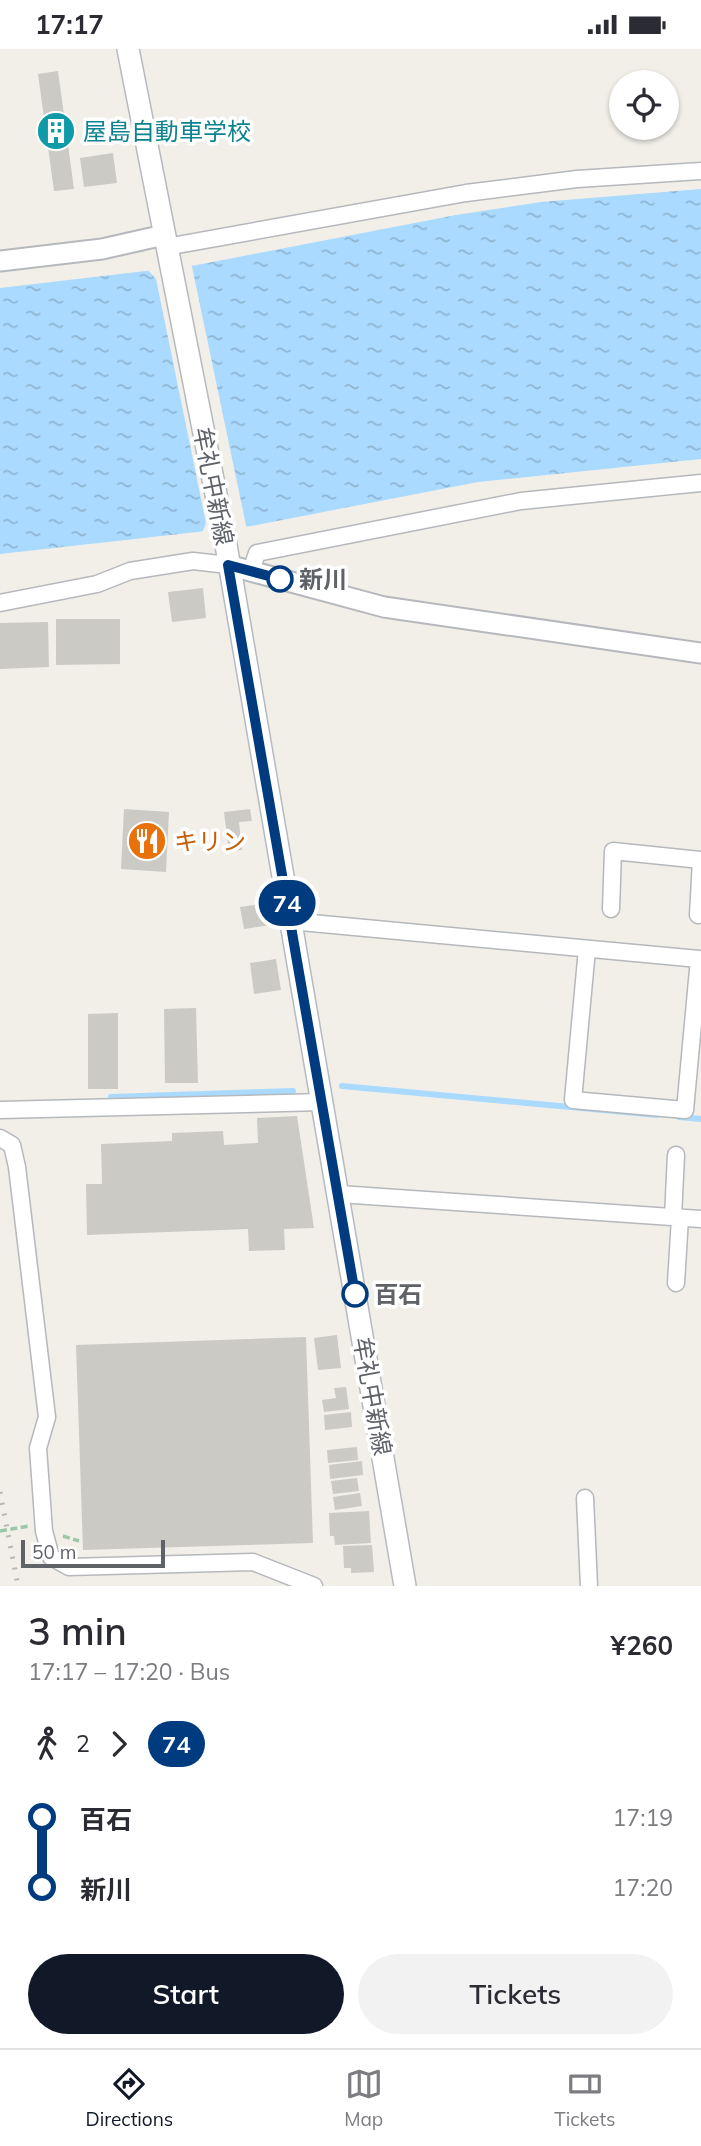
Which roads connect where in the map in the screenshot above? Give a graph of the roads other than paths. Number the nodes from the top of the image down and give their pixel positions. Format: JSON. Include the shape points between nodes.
{"nodes":[{"id":1,"x":128,"y":49,"type":"edge"},
{"id":2,"x":701,"y":171,"type":"edge"},
{"id":3,"x":167,"y":247,"type":"junction"},
{"id":4,"x":0,"y":261,"type":"edge"},
{"id":5,"x":701,"y":483,"type":"edge"},
{"id":6,"x":227,"y":555,"type":"junction"},
{"id":7,"x":251,"y":571,"type":"junction"},
{"id":8,"x":0,"y":603,"type":"edge"},
{"id":9,"x":701,"y":653,"type":"edge"},
{"id":10,"x":701,"y":860,"type":"edge"},
{"id":11,"x":611,"y":909,"type":"dead end"},
{"id":12,"x":698,"y":915,"type":"dead end"},
{"id":13,"x":290,"y":921,"type":"junction"},
{"id":14,"x":587,"y":949,"type":"junction"},
{"id":15,"x":697,"y":1025,"type":"edge"},
{"id":16,"x":323,"y":1102,"type":"junction"},
{"id":17,"x":0,"y":1110,"type":"edge"},
{"id":18,"x":0,"y":1138,"type":"edge"},
{"id":19,"x":676,"y":1155,"type":"dead end"},
{"id":20,"x":339,"y":1194,"type":"junction"},
{"id":21,"x":677,"y":1218,"type":"junction"},
{"id":22,"x":701,"y":1219,"type":"edge"},
{"id":23,"x":676,"y":1283,"type":"dead end"},
{"id":24,"x":585,"y":1498,"type":"dead end"},
{"id":25,"x":314,"y":1586,"type":"edge"},
{"id":26,"x":405,"y":1586,"type":"edge"},
{"id":27,"x":589,"y":1586,"type":"edge"}],
"edges":[{"from":1,"to":3,"type":"main road","name":"牟礼中新線"},
{"from":2,"to":3,"type":"street","via":[[577,179],[466,193]]},
{"from":3,"to":4,"type":"street"},
{"from":3,"to":6,"type":"main road","name":"牟礼中新線"},
{"from":5,"to":7,"type":"street","via":[[481,508],[257,553]]},
{"from":6,"to":7,"type":"street"},
{"from":6,"to":8,"type":"street","via":[[130,571],[97,584]]},
{"from":6,"to":13,"type":"main road","name":"牟礼中新線"},
{"from":7,"to":9,"type":"street","via":[[384,607]]},
{"from":10,"to":11,"type":"street","via":[[613,852]]},
{"from":10,"to":12,"type":"street"},
{"from":13,"to":14,"type":"street"},
{"from":13,"to":16,"type":"main road","name":"牟礼中新線"},
{"from":14,"to":15,"type":"street","via":[[699,959]]},
{"from":14,"to":15,"type":"street","via":[[573,1100],[685,1110]]},
{"from":16,"to":17,"type":"street"},
{"from":16,"to":20,"type":"main road","name":"牟礼中新線"},
{"from":18,"to":25,"type":"street","via":[[12,1145],[19,1181],[47,1417],[38,1448],[44,1531],[51,1557],[69,1567],[253,1562]]},
{"from":19,"to":21,"type":"street"},
{"from":20,"to":21,"type":"street"},
{"from":20,"to":26,"type":"main road","name":"牟礼中新線"},
{"from":21,"to":22,"type":"street"},
{"from":21,"to":23,"type":"street"},
{"from":24,"to":27,"type":"street"}]}
